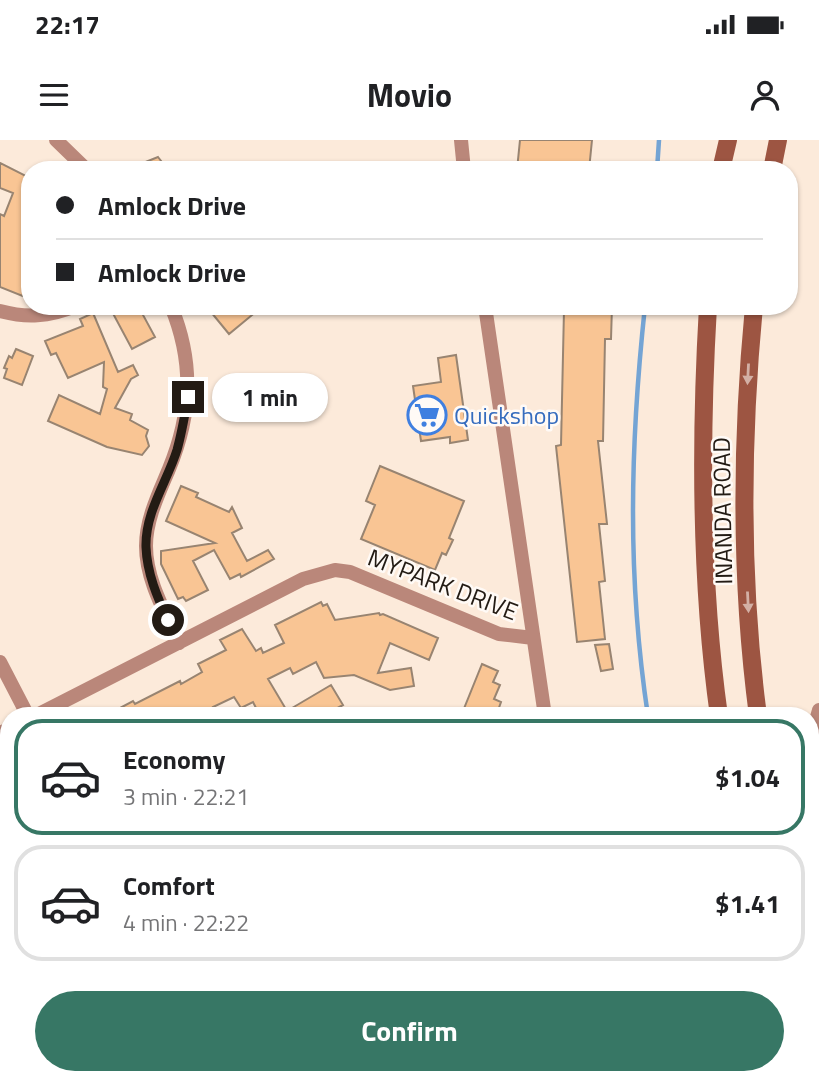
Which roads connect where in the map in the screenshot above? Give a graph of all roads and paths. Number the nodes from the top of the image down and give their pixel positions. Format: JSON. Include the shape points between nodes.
{"nodes":[{"id":1,"x":56,"y":140,"type":"edge"},
{"id":2,"x":461,"y":140,"type":"edge"},
{"id":3,"x":728,"y":140,"type":"edge"},
{"id":4,"x":778,"y":140,"type":"edge"},
{"id":5,"x":78,"y":161,"type":"edge"},
{"id":6,"x":463,"y":161,"type":"edge"},
{"id":7,"x":723,"y":161,"type":"edge"},
{"id":8,"x":774,"y":161,"type":"edge"},
{"id":9,"x":0,"y":311,"type":"edge"},
{"id":10,"x":48,"y":315,"type":"edge"},
{"id":11,"x":175,"y":315,"type":"edge"},
{"id":12,"x":486,"y":315,"type":"edge"},
{"id":13,"x":707,"y":315,"type":"edge"},
{"id":14,"x":753,"y":315,"type":"edge"},
{"id":15,"x":533,"y":638,"type":"junction"},
{"id":16,"x":179,"y":643,"type":"junction"},
{"id":17,"x":0,"y":662,"type":"edge"},
{"id":18,"x":23,"y":707,"type":"edge"},
{"id":19,"x":53,"y":707,"type":"edge"},
{"id":20,"x":544,"y":707,"type":"edge"},
{"id":21,"x":718,"y":707,"type":"edge"},
{"id":22,"x":757,"y":707,"type":"edge"}],
"edges":[{"from":1,"to":5,"type":"street"},
{"from":2,"to":6,"type":"street"},
{"from":3,"to":7,"type":"main road"},
{"from":4,"to":8,"type":"main road"},
{"from":9,"to":10,"type":"street","via":[[25,317]]},
{"from":11,"to":16,"type":"street","via":[[189,374],[188,397],[177,451],[152,511],[146,546],[157,596]]},
{"from":12,"to":15,"type":"street"},
{"from":13,"to":21,"type":"main road","name":"INANDA ROAD","via":[[702,496]]},
{"from":14,"to":22,"type":"main road","name":"INANDA ROAD","one_way":true,"via":[[743,466]]},
{"from":15,"to":16,"type":"street","name":"MYPARK DRIVE","via":[[499,634],[350,572],[335,570],[303,579]]},
{"from":15,"to":20,"type":"street"},
{"from":16,"to":19,"type":"street","name":"MYPARK DRIVE"},
{"from":17,"to":18,"type":"street"}]}
